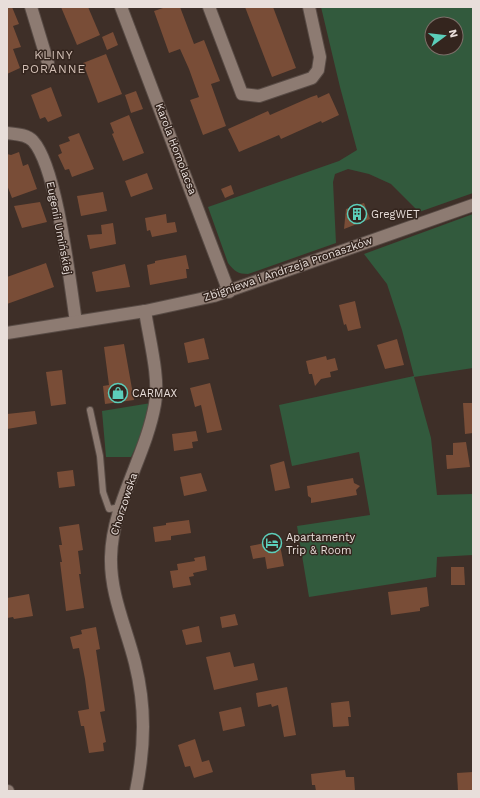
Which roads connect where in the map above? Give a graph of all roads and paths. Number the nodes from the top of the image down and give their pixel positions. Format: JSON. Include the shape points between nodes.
{"nodes":[{"id":1,"x":31,"y":7,"type":"edge"},
{"id":2,"x":122,"y":7,"type":"edge"},
{"id":3,"x":209,"y":7,"type":"edge"},
{"id":4,"x":309,"y":7,"type":"edge"},
{"id":5,"x":48,"y":63,"type":"dead end"},
{"id":6,"x":7,"y":132,"type":"edge"},
{"id":7,"x":473,"y":205,"type":"edge"},
{"id":8,"x":229,"y":292,"type":"junction"},
{"id":9,"x":145,"y":311,"type":"junction"},
{"id":10,"x":76,"y":322,"type":"junction"},
{"id":11,"x":7,"y":333,"type":"edge"},
{"id":12,"x":90,"y":410,"type":"dead end"},
{"id":13,"x":121,"y":507,"type":"junction"},
{"id":14,"x":136,"y":791,"type":"edge"}],
"edges":[{"from":1,"to":5,"type":"street"},
{"from":2,"to":8,"type":"street","name":"Karola Homolacsa"},
{"from":3,"to":4,"type":"street","via":[[242,94],[259,96],[312,78],[318,70],[320,57]]},
{"from":6,"to":10,"type":"street","name":"Eugenii Umińskiej","via":[[21,134],[32,140],[40,150],[51,182]]},
{"from":7,"to":8,"type":"street","name":"Zbigniewa i Andrzeja Pronaszków"},
{"from":8,"to":9,"type":"street","name":"Zbigniewa i Andrzeja Pronaszków"},
{"from":9,"to":10,"type":"street","name":"Zbigniewa i Andrzeja Pronaszków"},
{"from":9,"to":13,"type":"street","name":"Chorzowska","via":[[152,353],[155,402],[139,460]]},
{"from":10,"to":11,"type":"street","name":"Zbigniewa i Andrzeja Pronaszków"},
{"from":12,"to":13,"type":"lane","via":[[100,456],[103,492],[109,509]]},
{"from":13,"to":14,"type":"street","name":"Chorzowska","via":[[113,537],[111,568],[117,604],[135,663],[142,709],[144,737]]}]}
